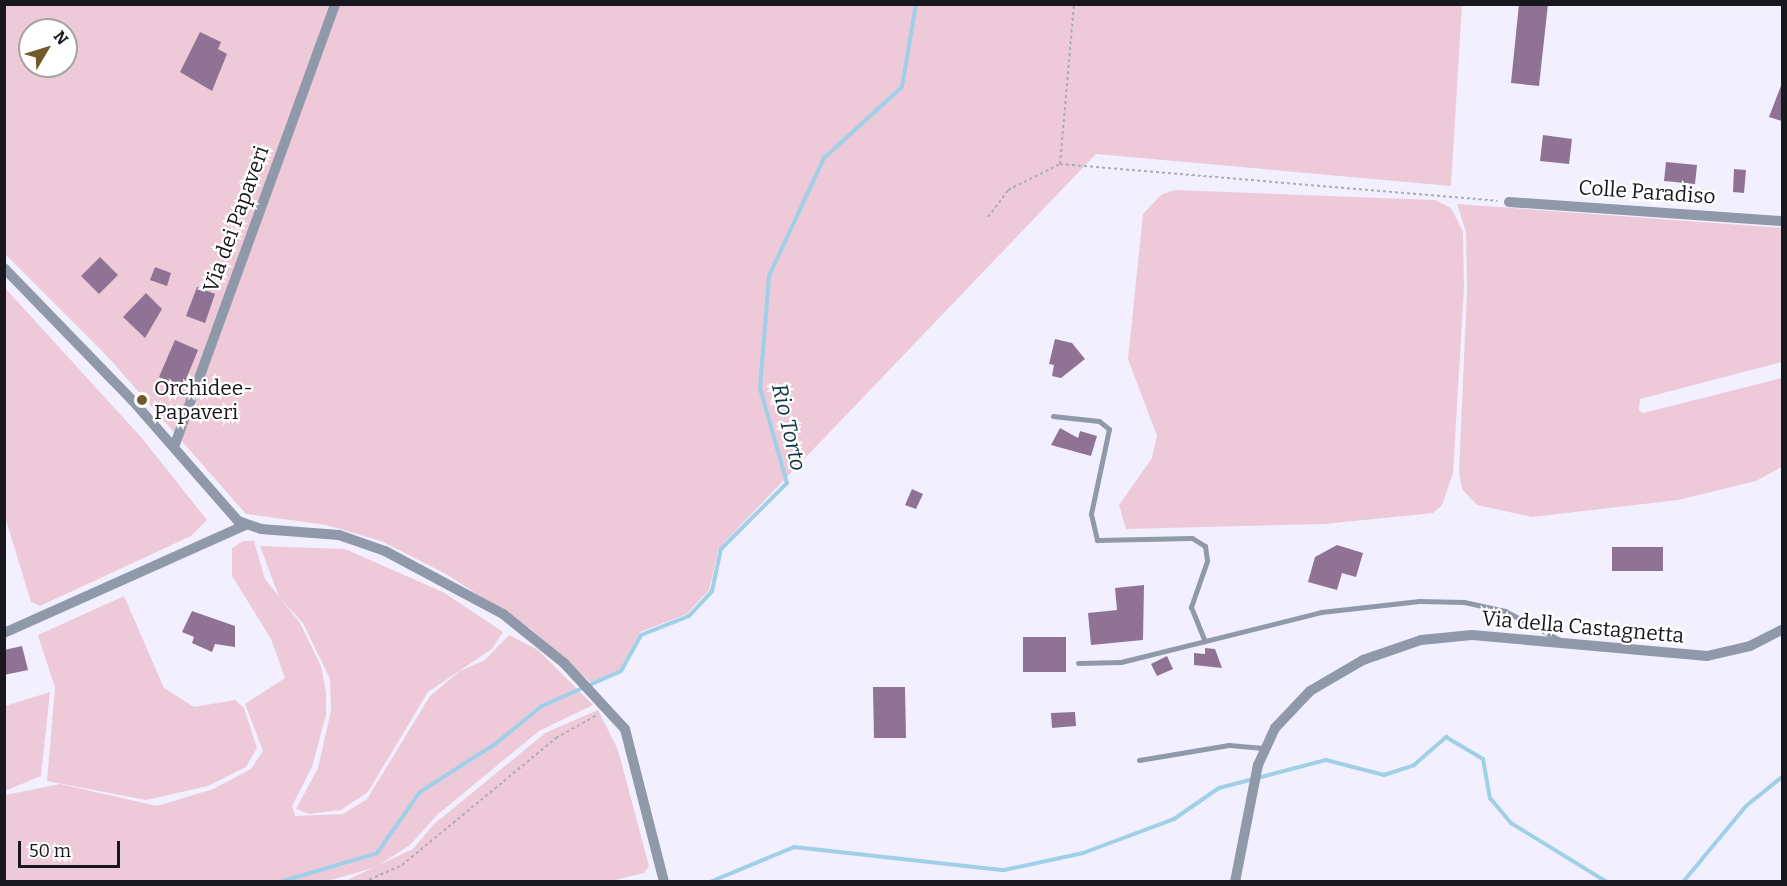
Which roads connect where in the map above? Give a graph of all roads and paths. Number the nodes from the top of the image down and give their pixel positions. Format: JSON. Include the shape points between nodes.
{"nodes":[{"id":1,"x":335,"y":4,"type":"edge"},
{"id":2,"x":1074,"y":4,"type":"edge"},
{"id":3,"x":1060,"y":164,"type":"junction"},
{"id":4,"x":1509,"y":202,"type":"joint"},
{"id":5,"x":988,"y":217,"type":"dead end"},
{"id":6,"x":1782,"y":222,"type":"edge"},
{"id":7,"x":4,"y":268,"type":"edge"},
{"id":8,"x":1053,"y":416,"type":"dead end"},
{"id":9,"x":174,"y":447,"type":"junction"},
{"id":10,"x":245,"y":525,"type":"junction"},
{"id":11,"x":1782,"y":630,"type":"edge"},
{"id":12,"x":4,"y":633,"type":"edge"},
{"id":13,"x":1206,"y":641,"type":"junction"},
{"id":14,"x":1564,"y":642,"type":"junction"},
{"id":15,"x":1078,"y":663,"type":"dead end"},
{"id":16,"x":608,"y":704,"type":"junction"},
{"id":17,"x":1266,"y":748,"type":"junction"},
{"id":18,"x":1139,"y":760,"type":"dead end"},
{"id":19,"x":663,"y":878,"type":"edge"},
{"id":20,"x":364,"y":882,"type":"edge"},
{"id":21,"x":1234,"y":882,"type":"edge"}],
"edges":[{"from":1,"to":9,"type":"street","name":"Via dei Papaveri"},
{"from":2,"to":3,"type":"path"},
{"from":3,"to":4,"type":"path"},
{"from":3,"to":5,"type":"path","via":[[1008,190]]},
{"from":4,"to":6,"type":"street","name":"Colle Paradiso"},
{"from":7,"to":9,"type":"street"},
{"from":8,"to":13,"type":"lane","via":[[1099,421],[1109,429],[1091,510],[1097,540],[1192,538],[1205,546],[1207,561],[1191,607]]},
{"from":9,"to":10,"type":"street","via":[[225,509]]},
{"from":10,"to":12,"type":"street"},
{"from":10,"to":16,"type":"street","via":[[332,534],[385,551],[503,614]]},
{"from":11,"to":14,"type":"street","name":"Via della Castagnetta","via":[[1743,648],[1702,657]]},
{"from":13,"to":14,"type":"lane","via":[[1321,612],[1440,600],[1514,614]]},
{"from":13,"to":15,"type":"lane","via":[[1121,662]]},
{"from":14,"to":17,"type":"street","name":"Via della Castagnetta","via":[[1472,635],[1421,640],[1385,651],[1302,697],[1282,717]]},
{"from":16,"to":19,"type":"street","via":[[629,739]]},
{"from":16,"to":20,"type":"path","via":[[556,738],[432,844]]},
{"from":17,"to":18,"type":"lane","via":[[1229,745]]},
{"from":17,"to":21,"type":"street","name":"Via della Castagnetta","via":[[1258,765]]}]}
